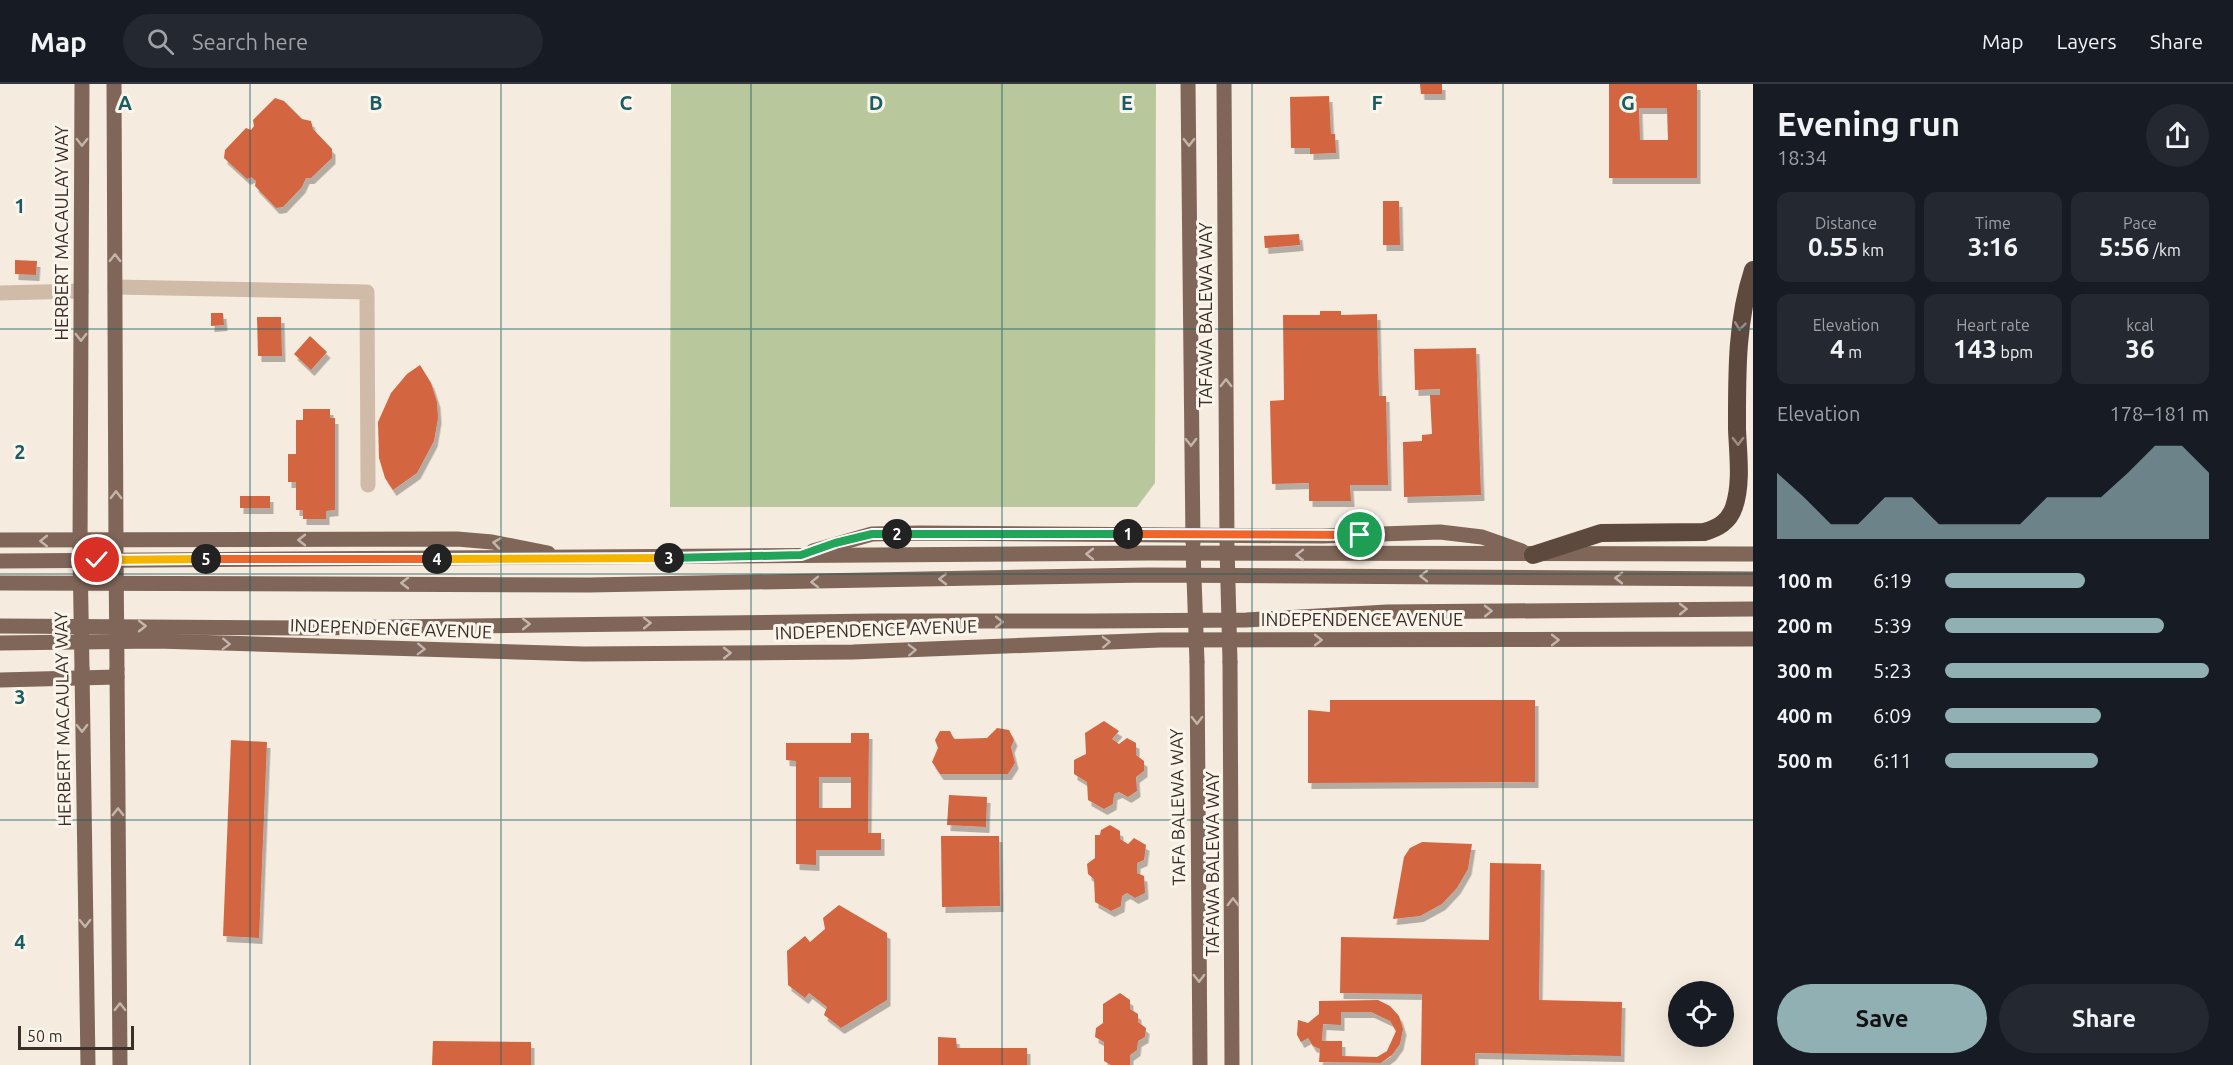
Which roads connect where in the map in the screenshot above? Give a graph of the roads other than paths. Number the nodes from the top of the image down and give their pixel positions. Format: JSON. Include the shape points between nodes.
{"nodes":[{"id":1,"x":82,"y":84,"type":"edge"},
{"id":2,"x":114,"y":84,"type":"edge"},
{"id":3,"x":1188,"y":84,"type":"edge"},
{"id":4,"x":1224,"y":84,"type":"edge"},
{"id":5,"x":1753,"y":270,"type":"edge"},
{"id":6,"x":115,"y":287,"type":"junction"},
{"id":7,"x":81,"y":291,"type":"junction"},
{"id":8,"x":0,"y":293,"type":"edge"},
{"id":9,"x":368,"y":485,"type":"dead end"},
{"id":10,"x":0,"y":540,"type":"edge"},
{"id":11,"x":1227,"y":540,"type":"junction"},
{"id":12,"x":1193,"y":541,"type":"junction"},
{"id":13,"x":80,"y":547,"type":"junction"},
{"id":14,"x":116,"y":547,"type":"junction"},
{"id":15,"x":1753,"y":554,"type":"edge"},
{"id":16,"x":801,"y":555,"type":"junction"},
{"id":17,"x":1533,"y":555,"type":"junction"},
{"id":18,"x":575,"y":559,"type":"junction"},
{"id":19,"x":0,"y":561,"type":"edge"},
{"id":20,"x":1753,"y":579,"type":"edge"},
{"id":21,"x":0,"y":583,"type":"edge"},
{"id":22,"x":1753,"y":609,"type":"edge"},
{"id":23,"x":0,"y":626,"type":"edge"},
{"id":24,"x":1753,"y":639,"type":"edge"},
{"id":25,"x":0,"y":643,"type":"edge"},
{"id":26,"x":117,"y":673,"type":"junction"},
{"id":27,"x":82,"y":674,"type":"junction"},
{"id":28,"x":0,"y":680,"type":"edge"},
{"id":29,"x":88,"y":1065,"type":"edge"},
{"id":30,"x":120,"y":1065,"type":"edge"},
{"id":31,"x":1200,"y":1065,"type":"edge"},
{"id":32,"x":1232,"y":1065,"type":"edge"}],
"edges":[{"from":1,"to":7,"type":"main road","name":"HERBERT MACAULAY WAY","one_way":true},
{"from":6,"to":2,"type":"main road","one_way":true},
{"from":3,"to":12,"type":"main road","name":"TAFA BALEWA WAY","one_way":true},
{"from":11,"to":4,"type":"main road","name":"TAFAWA BALEWA WAY","one_way":true},
{"from":5,"to":17,"type":"highway","one_way":true,"via":[[1738,348],[1738,494],[1730,518],[1718,528],[1704,532],[1601,533]]},
{"from":6,"to":9,"type":"street","via":[[367,292]]},
{"from":14,"to":6,"type":"main road","one_way":true},
{"from":7,"to":8,"type":"street"},
{"from":7,"to":13,"type":"main road","name":"HERBERT MACAULAY WAY","one_way":true},
{"from":13,"to":10,"type":"main road","one_way":true},
{"from":11,"to":12,"type":"main road"},
{"from":11,"to":17,"type":"main road","via":[[1440,532],[1482,537]]},
{"from":32,"to":11,"type":"main road","name":"TAFAWA BALEWA WAY","one_way":true,"bridge":true},
{"from":12,"to":16,"type":"main road","via":[[872,534]]},
{"from":12,"to":31,"type":"main road","name":"TAFA BALEWA WAY","one_way":true,"bridge":true},
{"from":13,"to":14,"type":"main road"},
{"from":13,"to":27,"type":"main road","name":"HERBERT MACAULAY WAY","bridge":true},
{"from":18,"to":14,"type":"main road","one_way":true,"via":[[457,539]]},
{"from":14,"to":26,"type":"main road","bridge":true},
{"from":15,"to":17,"type":"main road"},
{"from":17,"to":16,"type":"main road","one_way":true},
{"from":16,"to":18,"type":"main road"},
{"from":18,"to":19,"type":"main road"},
{"from":20,"to":21,"type":"main road","one_way":true,"via":[[1148,574],[589,585]]},
{"from":23,"to":22,"type":"main road","name":"INDEPENDENCE AVENUE","one_way":true,"via":[[311,628],[1246,620],[1387,612]]},
{"from":25,"to":24,"type":"main road","name":"INDEPENDENCE AVENUE","one_way":true,"via":[[157,641],[584,654],[853,652],[1160,640]]},
{"from":26,"to":27,"type":"main road"},
{"from":30,"to":26,"type":"main road","one_way":true},
{"from":27,"to":28,"type":"main road"},
{"from":27,"to":29,"type":"main road","name":"HERBERT MACAULAY WAY","one_way":true}]}
